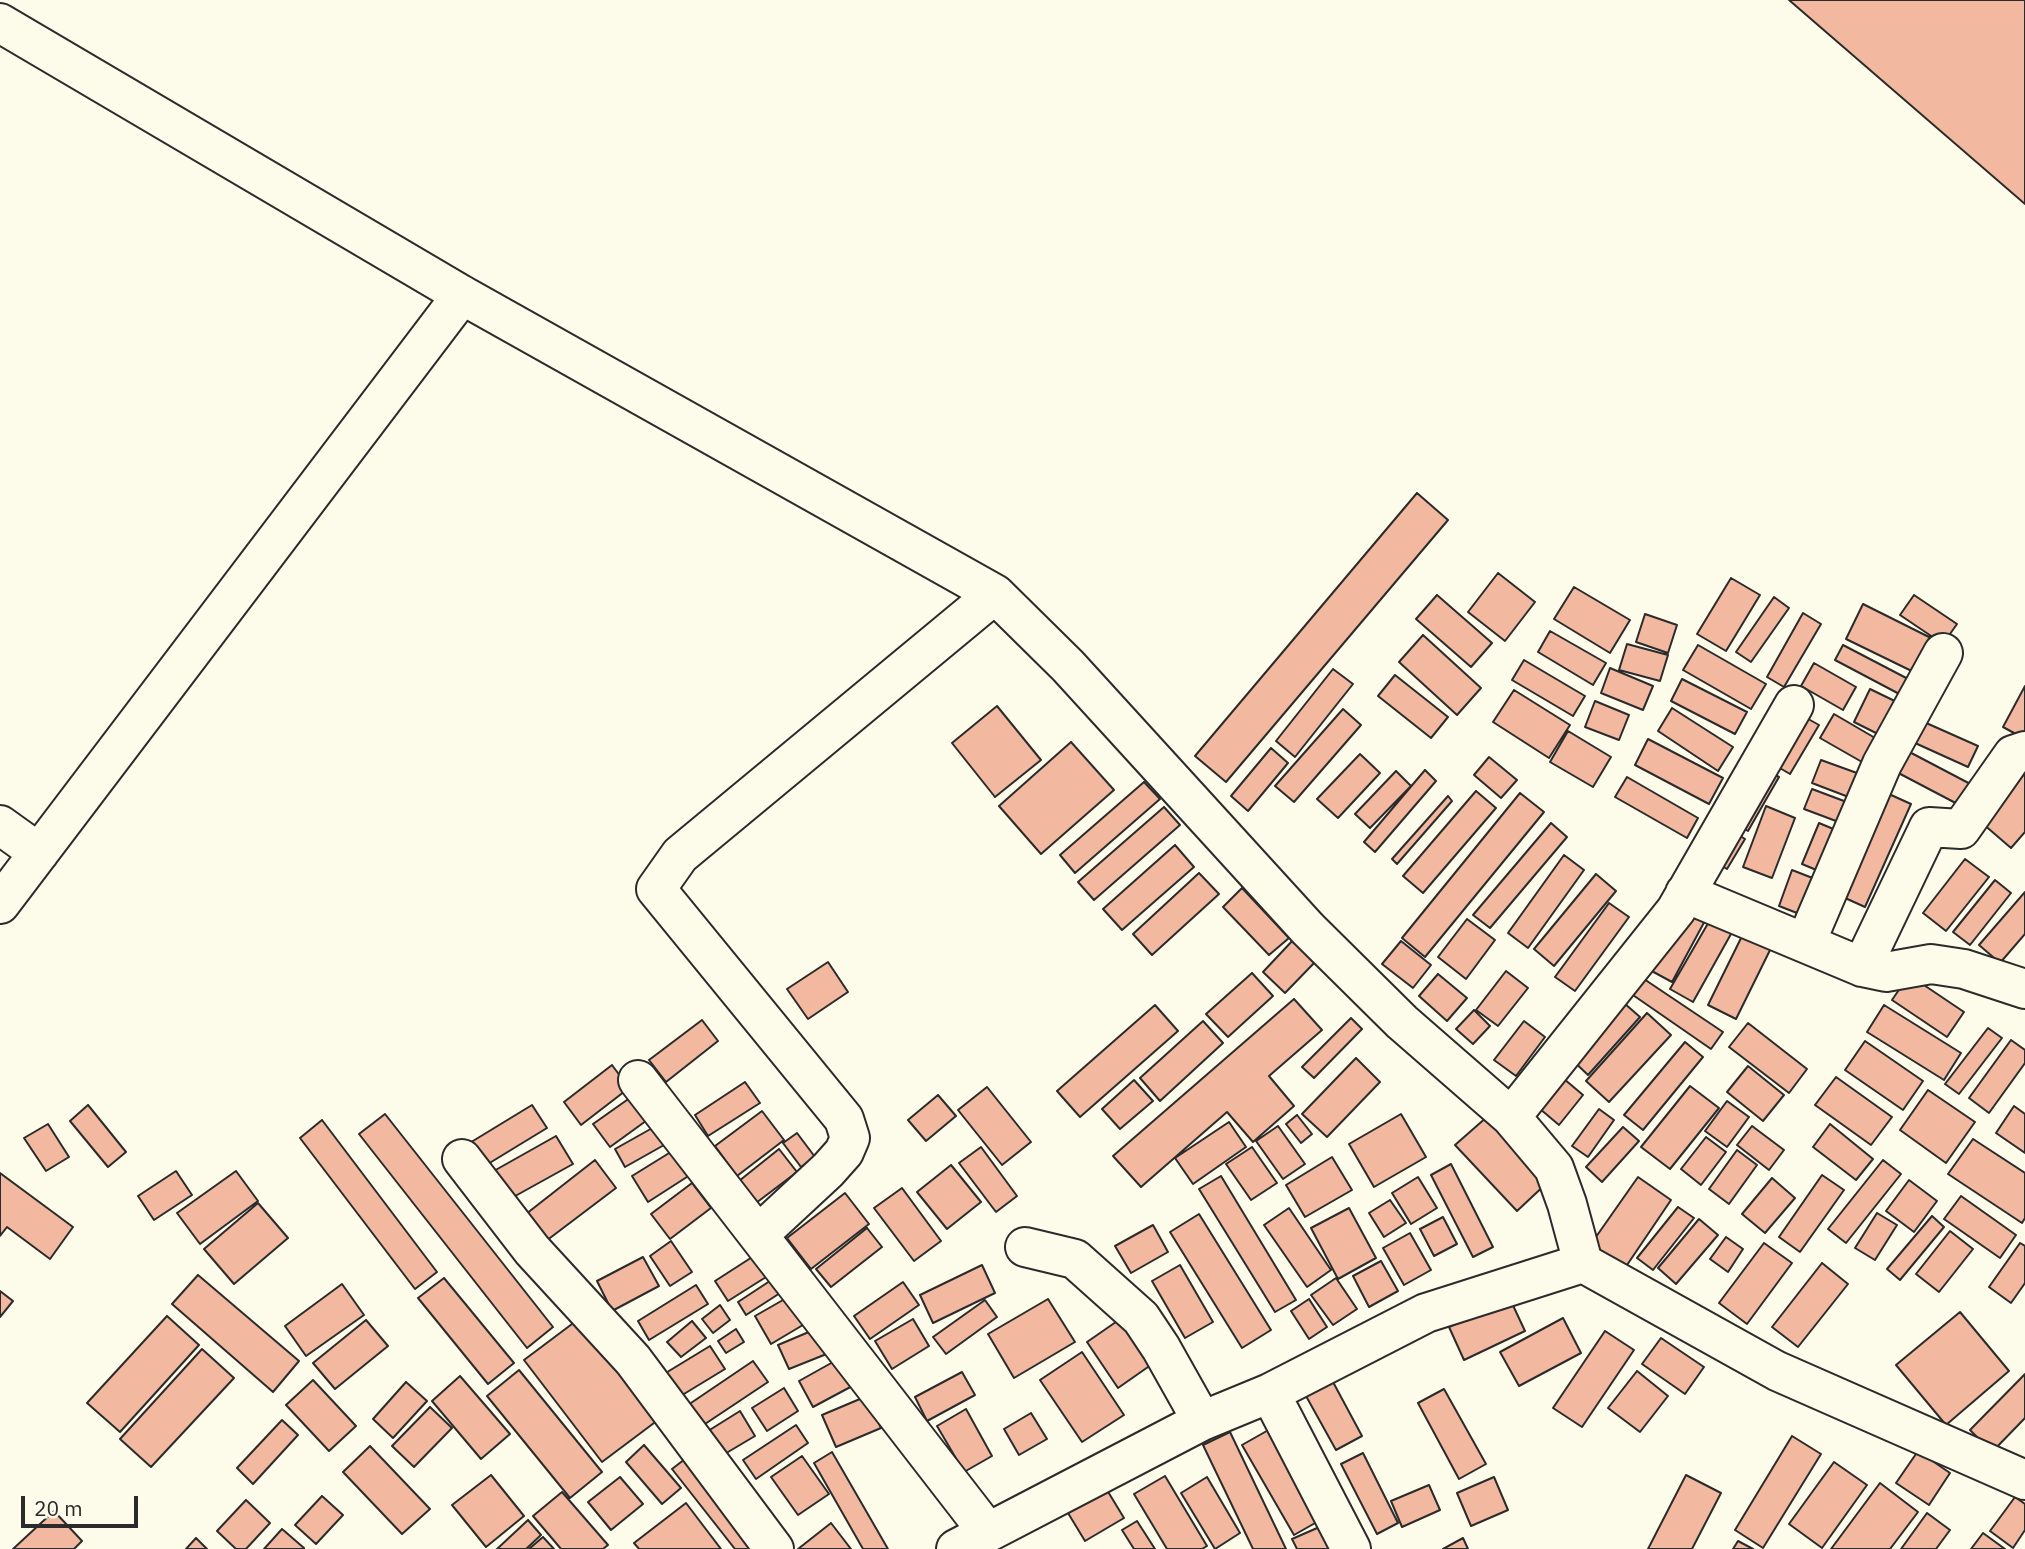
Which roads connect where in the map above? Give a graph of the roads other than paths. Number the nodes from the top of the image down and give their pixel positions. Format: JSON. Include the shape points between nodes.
{"nodes":[{"id":1,"x":0,"y":23,"type":"edge"},
{"id":2,"x":462,"y":295,"type":"junction"},
{"id":3,"x":995,"y":594,"type":"junction"},
{"id":4,"x":1943,"y":653,"type":"dead end"},
{"id":5,"x":1794,"y":705,"type":"dead end"},
{"id":6,"x":2025,"y":751,"type":"edge"},
{"id":7,"x":0,"y":824,"type":"edge"},
{"id":8,"x":38,"y":853,"type":"junction"},
{"id":9,"x":1685,"y":893,"type":"junction"},
{"id":10,"x":0,"y":904,"type":"edge"},
{"id":11,"x":1806,"y":942,"type":"junction"},
{"id":12,"x":1861,"y":967,"type":"junction"},
{"id":13,"x":2025,"y":989,"type":"edge"},
{"id":14,"x":638,"y":1080,"type":"dead end"},
{"id":15,"x":1511,"y":1117,"type":"junction"},
{"id":16,"x":462,"y":1159,"type":"dead end"},
{"id":17,"x":758,"y":1235,"type":"junction"},
{"id":18,"x":1025,"y":1247,"type":"dead end"},
{"id":19,"x":1583,"y":1264,"type":"junction"},
{"id":20,"x":1270,"y":1393,"type":"junction"},
{"id":21,"x":1202,"y":1421,"type":"junction"},
{"id":22,"x":2025,"y":1480,"type":"edge"},
{"id":23,"x":971,"y":1540,"type":"edge"},
{"id":24,"x":774,"y":1549,"type":"edge"},
{"id":25,"x":1351,"y":1549,"type":"edge"}],
"edges":[{"from":1,"to":2,"type":"street"},
{"from":2,"to":3,"type":"street"},
{"from":2,"to":8,"type":"street"},
{"from":3,"to":15,"type":"street","via":[[1068,666],[1308,929],[1402,1022]]},
{"from":3,"to":17,"type":"street","via":[[680,855],[656,889],[844,1119],[850,1138],[828,1170]]},
{"from":4,"to":11,"type":"street","via":[[1882,764]]},
{"from":5,"to":9,"type":"street"},
{"from":6,"to":12,"type":"street","via":[[2013,755],[1961,829],[1929,827]]},
{"from":7,"to":8,"type":"street"},
{"from":8,"to":10,"type":"street"},
{"from":9,"to":11,"type":"street"},
{"from":9,"to":15,"type":"street"},
{"from":11,"to":12,"type":"street"},
{"from":12,"to":13,"type":"street","via":[[1886,972],[1931,964],[1964,969]]},
{"from":14,"to":17,"type":"street"},
{"from":15,"to":19,"type":"street","via":[[1554,1168]]},
{"from":16,"to":24,"type":"street","via":[[532,1251],[633,1360]]},
{"from":17,"to":23,"type":"street"},
{"from":18,"to":21,"type":"street","via":[[1075,1259],[1141,1318]]},
{"from":19,"to":20,"type":"street","via":[[1426,1313]]},
{"from":19,"to":22,"type":"street","via":[[1777,1371]]},
{"from":20,"to":21,"type":"street"},
{"from":20,"to":25,"type":"street"},
{"from":21,"to":23,"type":"street"}]}
